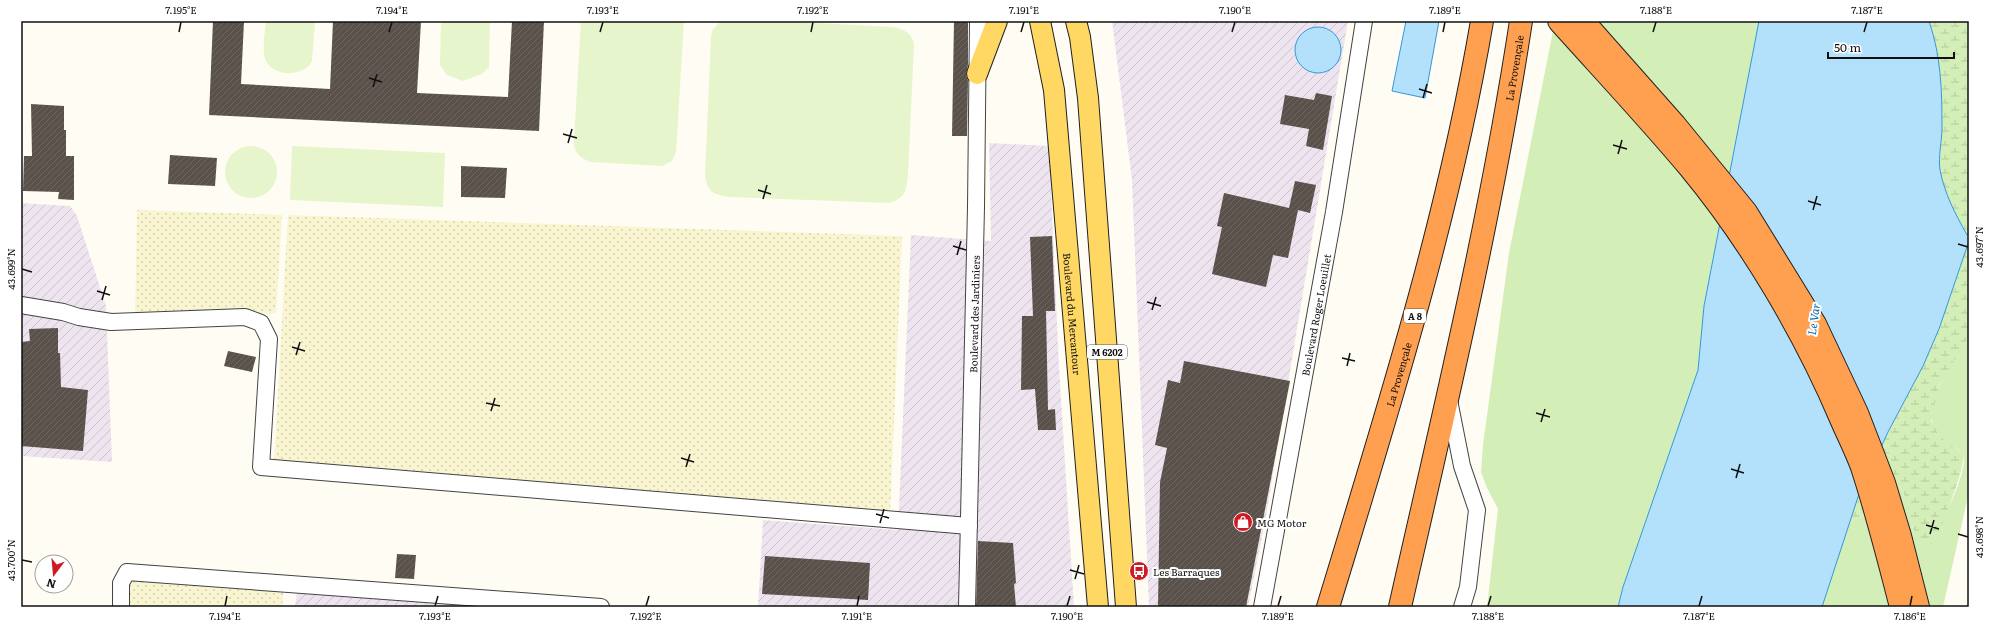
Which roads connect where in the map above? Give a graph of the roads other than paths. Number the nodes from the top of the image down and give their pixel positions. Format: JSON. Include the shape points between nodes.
{"nodes":[{"id":1,"x":978,"y":21,"type":"edge"},
{"id":2,"x":997,"y":21,"type":"edge"},
{"id":3,"x":1040,"y":21,"type":"edge"},
{"id":4,"x":1076,"y":21,"type":"edge"},
{"id":5,"x":1364,"y":21,"type":"edge"},
{"id":6,"x":1482,"y":21,"type":"edge"},
{"id":7,"x":1521,"y":21,"type":"edge"},
{"id":8,"x":1559,"y":21,"type":"edge"},
{"id":9,"x":1583,"y":21,"type":"edge"},
{"id":10,"x":977,"y":74,"type":"junction"},
{"id":11,"x":21,"y":305,"type":"edge"},
{"id":12,"x":1448,"y":393,"type":"junction"},
{"id":13,"x":969,"y":526,"type":"junction"},
{"id":14,"x":121,"y":607,"type":"edge"},
{"id":15,"x":601,"y":607,"type":"edge"},
{"id":16,"x":967,"y":607,"type":"edge"},
{"id":17,"x":1098,"y":607,"type":"edge"},
{"id":18,"x":1126,"y":607,"type":"edge"},
{"id":19,"x":1262,"y":607,"type":"edge"},
{"id":20,"x":1328,"y":607,"type":"edge"},
{"id":21,"x":1400,"y":607,"type":"edge"},
{"id":22,"x":1462,"y":607,"type":"edge"},
{"id":23,"x":1901,"y":607,"type":"edge"},
{"id":24,"x":1918,"y":607,"type":"edge"}],
"edges":[{"from":1,"to":10,"type":"street","name":"Boulevard des Jardiniers"},
{"from":2,"to":10,"type":"main road"},
{"from":3,"to":17,"type":"main road","name":"Boulevard du Mercantour","number":"M 6202","via":[[1054,90]]},
{"from":4,"to":18,"type":"main road","number":"M 6202","via":[[1088,98]]},
{"from":5,"to":19,"type":"street","name":"Boulevard Roger Loeuillet","via":[[1334,212]]},
{"from":6,"to":20,"type":"highway","name":"La Provençale","number":"A 8","via":[[1473,73],[1431,259]]},
{"from":7,"to":12,"type":"highway","name":"La Provençale","via":[[1476,269]]},
{"from":8,"to":23,"type":"highway","via":[[1636,104],[1691,169],[1738,231],[1792,321],[1828,389],[1861,466]]},
{"from":9,"to":24,"type":"highway","via":[[1675,125],[1746,212],[1815,324],[1857,413],[1884,483]]},
{"from":10,"to":13,"type":"street","name":"Boulevard des Jardiniers"},
{"from":11,"to":13,"type":"street","via":[[63,312],[79,318],[111,322],[245,317],[261,323],[269,339],[261,467]]},
{"from":12,"to":21,"type":"highway","name":"La Provençale"},
{"from":12,"to":22,"type":"street","via":[[1462,466],[1477,510],[1468,587]]},
{"from":13,"to":16,"type":"street","name":"Boulevard des Jardiniers"},
{"from":14,"to":15,"type":"street","via":[[121,583],[127,572]]}]}
